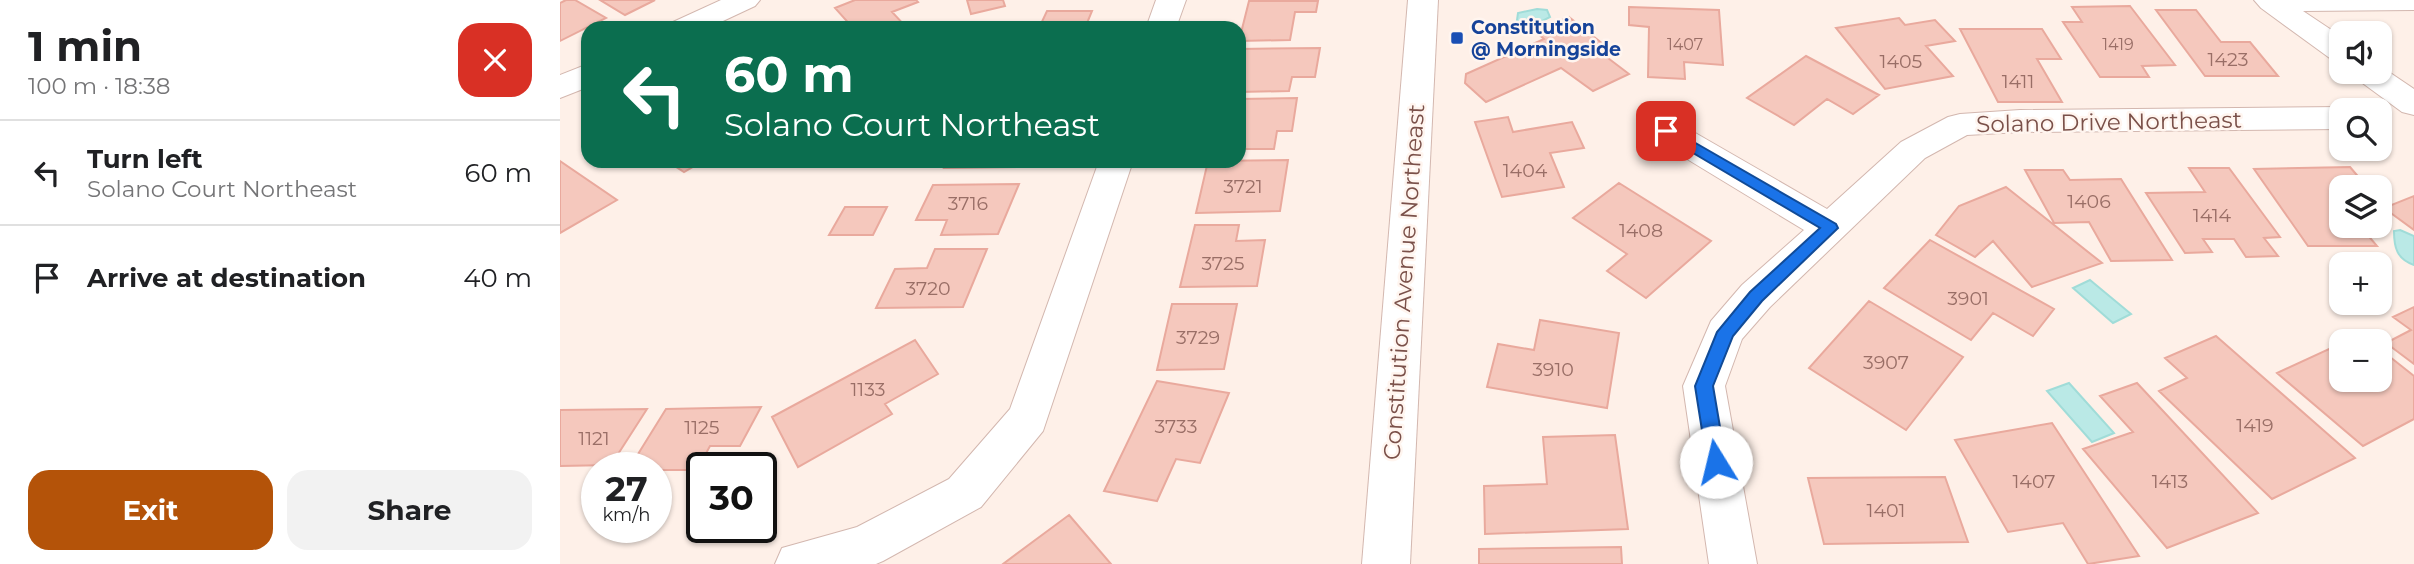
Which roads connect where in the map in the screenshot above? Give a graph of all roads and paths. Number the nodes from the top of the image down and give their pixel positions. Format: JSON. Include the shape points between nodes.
{"nodes":[{"id":1,"x":745,"y":0,"type":"edge"},
{"id":2,"x":1171,"y":0,"type":"edge"},
{"id":3,"x":1423,"y":0,"type":"edge"},
{"id":4,"x":2270,"y":1,"type":"edge"},
{"id":5,"x":2414,"y":1,"type":"edge"},
{"id":6,"x":699,"y":21,"type":"edge"},
{"id":7,"x":1164,"y":21,"type":"edge"},
{"id":8,"x":2329,"y":43,"type":"edge"},
{"id":9,"x":581,"y":78,"type":"edge"},
{"id":10,"x":2385,"y":84,"type":"edge"},
{"id":11,"x":560,"y":88,"type":"edge"},
{"id":12,"x":2414,"y":105,"type":"edge"},
{"id":13,"x":2329,"y":118,"type":"edge"},
{"id":14,"x":2392,"y":118,"type":"edge"},
{"id":15,"x":2414,"y":118,"type":"edge"},
{"id":16,"x":1666,"y":131,"type":"dead end"},
{"id":17,"x":1114,"y":168,"type":"edge"},
{"id":18,"x":1830,"y":228,"type":"junction"},
{"id":19,"x":799,"y":564,"type":"edge"},
{"id":20,"x":1386,"y":564,"type":"edge"},
{"id":21,"x":1733,"y":564,"type":"edge"}],
"edges":[{"from":1,"to":6,"type":"street"},
{"from":2,"to":7,"type":"street"},
{"from":3,"to":20,"type":"street","name":"Constitution Avenue Northeast"},
{"from":4,"to":5,"type":"street"},
{"from":4,"to":8,"type":"street"},
{"from":9,"to":11,"type":"street"},
{"from":10,"to":12,"type":"street"},
{"from":13,"to":18,"type":"street","name":"Solano Drive Northeast","via":[[1960,125],[1913,150]]},
{"from":14,"to":15,"type":"street"},
{"from":16,"to":18,"type":"street"},
{"from":17,"to":19,"type":"street","via":[[1028,418],[965,493],[866,546]]},
{"from":18,"to":21,"type":"street","name":"Solano Drive Northeast","via":[[1756,296],[1726,332],[1704,386]]}]}
